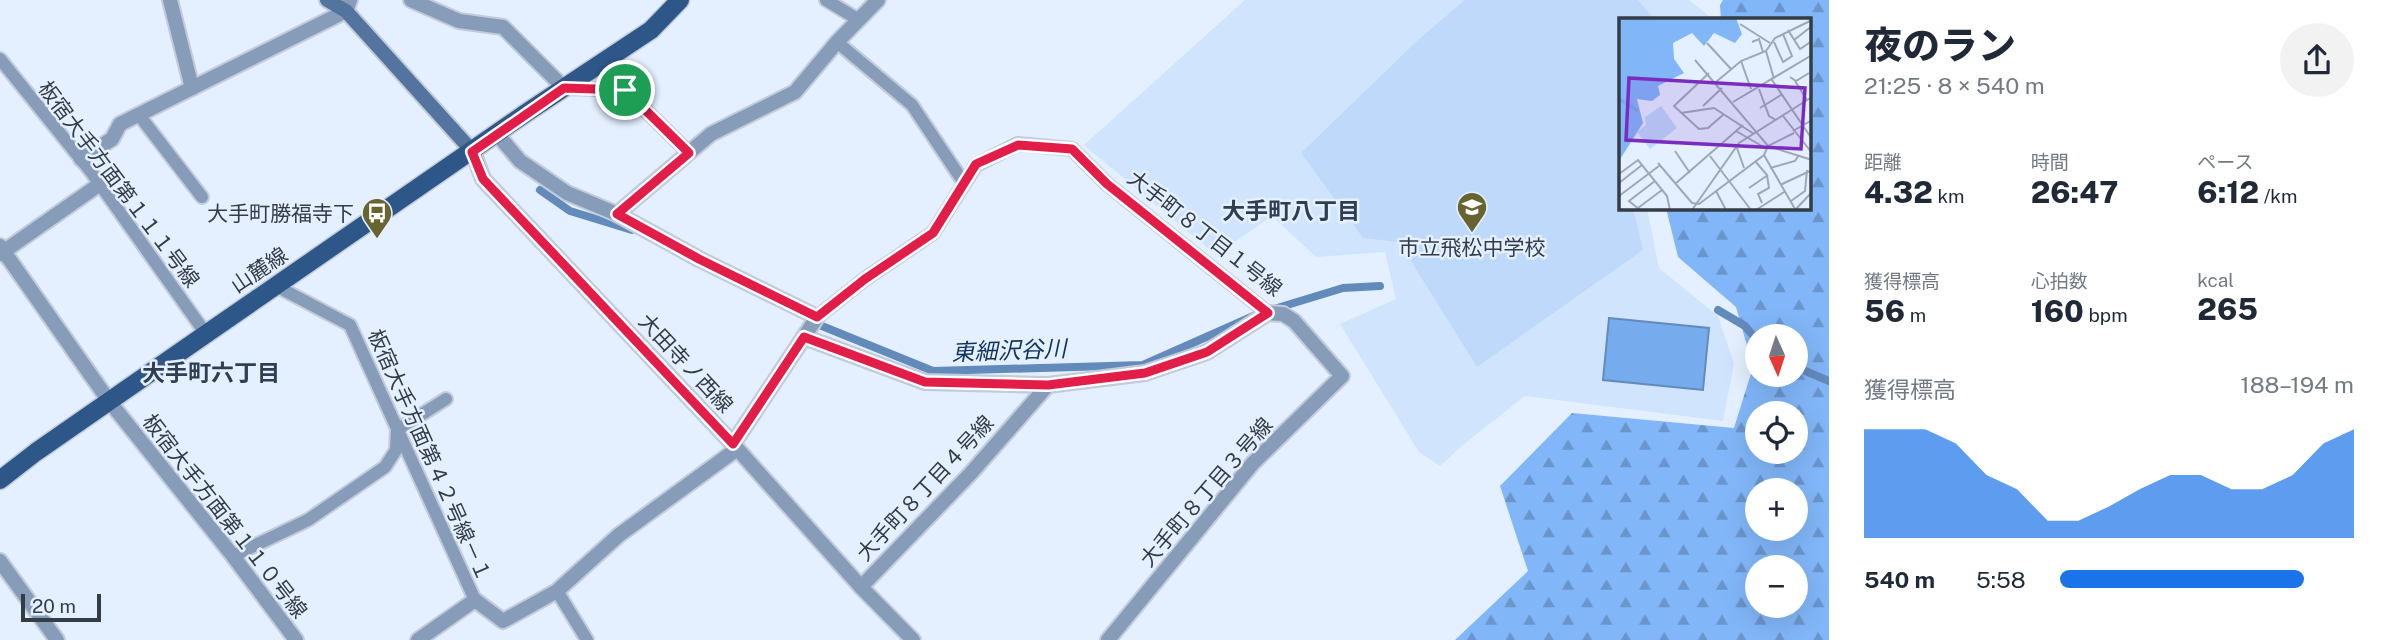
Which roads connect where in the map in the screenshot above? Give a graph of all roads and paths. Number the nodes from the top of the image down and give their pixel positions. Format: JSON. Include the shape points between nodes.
{"nodes":[{"id":1,"x":170,"y":0,"type":"edge"},
{"id":2,"x":327,"y":0,"type":"edge"},
{"id":3,"x":411,"y":0,"type":"edge"},
{"id":4,"x":680,"y":0,"type":"edge"},
{"id":5,"x":826,"y":0,"type":"edge"},
{"id":6,"x":878,"y":0,"type":"edge"},
{"id":7,"x":348,"y":5,"type":"edge"},
{"id":8,"x":859,"y":20,"type":"junction"},
{"id":9,"x":837,"y":42,"type":"junction"},
{"id":10,"x":0,"y":59,"type":"edge"},
{"id":11,"x":191,"y":88,"type":"junction"},
{"id":12,"x":564,"y":88,"type":"junction"},
{"id":13,"x":139,"y":115,"type":"junction"},
{"id":14,"x":497,"y":134,"type":"junction"},
{"id":15,"x":472,"y":152,"type":"junction"},
{"id":16,"x":689,"y":153,"type":"junction"},
{"id":17,"x":81,"y":159,"type":"junction"},
{"id":18,"x":964,"y":183,"type":"junction"},
{"id":19,"x":100,"y":184,"type":"junction"},
{"id":20,"x":202,"y":197,"type":"dead end"},
{"id":21,"x":617,"y":214,"type":"junction"},
{"id":22,"x":1,"y":251,"type":"edge"},
{"id":23,"x":276,"y":286,"type":"junction"},
{"id":24,"x":1268,"y":313,"type":"junction"},
{"id":25,"x":817,"y":318,"type":"junction"},
{"id":26,"x":206,"y":334,"type":"junction"},
{"id":27,"x":805,"y":336,"type":"junction"},
{"id":28,"x":1342,"y":376,"type":"joint"},
{"id":29,"x":1048,"y":385,"type":"junction"},
{"id":30,"x":446,"y":398,"type":"dead end"},
{"id":31,"x":109,"y":401,"type":"junction"},
{"id":32,"x":397,"y":430,"type":"junction"},
{"id":33,"x":735,"y":447,"type":"junction"},
{"id":34,"x":0,"y":480,"type":"edge"},
{"id":35,"x":233,"y":556,"type":"junction"},
{"id":36,"x":0,"y":561,"type":"edge"},
{"id":37,"x":860,"y":587,"type":"junction"},
{"id":38,"x":557,"y":591,"type":"junction"},
{"id":39,"x":475,"y":600,"type":"junction"},
{"id":40,"x":57,"y":640,"type":"edge"},
{"id":41,"x":296,"y":640,"type":"edge"},
{"id":42,"x":418,"y":640,"type":"edge"},
{"id":43,"x":587,"y":640,"type":"edge"},
{"id":44,"x":913,"y":640,"type":"edge"},
{"id":45,"x":1108,"y":640,"type":"edge"}],
"edges":[{"from":1,"to":11,"type":"street"},
{"from":2,"to":7,"type":"street"},
{"from":3,"to":12,"type":"street","via":[[459,21],[503,27]]},
{"from":4,"to":12,"type":"main road","name":"山麓線","via":[[651,30]]},
{"from":5,"to":8,"type":"lane"},
{"from":6,"to":8,"type":"street"},
{"from":7,"to":11,"type":"street"},
{"from":7,"to":15,"type":"street"},
{"from":8,"to":9,"type":"street"},
{"from":9,"to":16,"type":"street","via":[[795,92],[711,134]]},
{"from":9,"to":18,"type":"lane","via":[[912,105]]},
{"from":10,"to":17,"type":"lane","name":"板宿大手方面第１１１号線"},
{"from":11,"to":13,"type":"street"},
{"from":12,"to":14,"type":"main road","name":"山麓線"},
{"from":12,"to":16,"type":"lane","via":[[625,90]]},
{"from":13,"to":17,"type":"street","via":[[120,124],[111,139]]},
{"from":13,"to":20,"type":"lane"},
{"from":14,"to":15,"type":"main road","name":"山麓線"},
{"from":14,"to":21,"type":"street","via":[[520,161],[567,193]]},
{"from":15,"to":23,"type":"main road","name":"山麓線"},
{"from":15,"to":33,"type":"street","name":"大田寺ノ西線","via":[[483,179]]},
{"from":16,"to":21,"type":"street"},
{"from":17,"to":19,"type":"lane","name":"板宿大手方面第１１１号線"},
{"from":18,"to":24,"type":"lane","name":"大手町８丁目１号線","via":[[976,164],[1018,145],[1072,149],[1107,184]]},
{"from":18,"to":25,"type":"lane","via":[[933,233]]},
{"from":19,"to":22,"type":"street"},
{"from":19,"to":26,"type":"lane","name":"板宿大手方面第１１１号線"},
{"from":21,"to":25,"type":"street"},
{"from":22,"to":31,"type":"street","name":"板宿大手方面第１１０号線"},
{"from":23,"to":26,"type":"main road","name":"山麓線"},
{"from":23,"to":32,"type":"lane","name":"板宿大手方面第４２号線－１","via":[[350,325]]},
{"from":24,"to":28,"type":"street","name":"大手町８丁目１号線","via":[[1294,321]]},
{"from":24,"to":29,"type":"street","via":[[1207,352],[1145,373]]},
{"from":25,"to":27,"type":"street"},
{"from":26,"to":31,"type":"main road","name":"山麓線"},
{"from":27,"to":29,"type":"street","via":[[925,382]]},
{"from":27,"to":33,"type":"street"},
{"from":28,"to":45,"type":"street","name":"大手町８丁目３号線","via":[[1253,463]]},
{"from":29,"to":37,"type":"street","name":"大手町８丁目４号線","via":[[971,473]]},
{"from":30,"to":32,"type":"lane"},
{"from":31,"to":34,"type":"main road","name":"山麓線"},
{"from":31,"to":35,"type":"street","name":"板宿大手方面第１１０号線"},
{"from":32,"to":35,"type":"lane","via":[[396,450],[385,467],[308,520]]},
{"from":32,"to":39,"type":"lane","name":"板宿大手方面第４２号線－１"},
{"from":33,"to":37,"type":"street","name":"大田寺ノ西線"},
{"from":33,"to":38,"type":"street","via":[[619,535]]},
{"from":35,"to":41,"type":"street","name":"板宿大手方面第１１０号線"},
{"from":36,"to":40,"type":"street"},
{"from":37,"to":44,"type":"street","name":"大田寺ノ西線"},
{"from":38,"to":39,"type":"street","via":[[503,621]]},
{"from":38,"to":43,"type":"lane"},
{"from":39,"to":42,"type":"street"}]}
